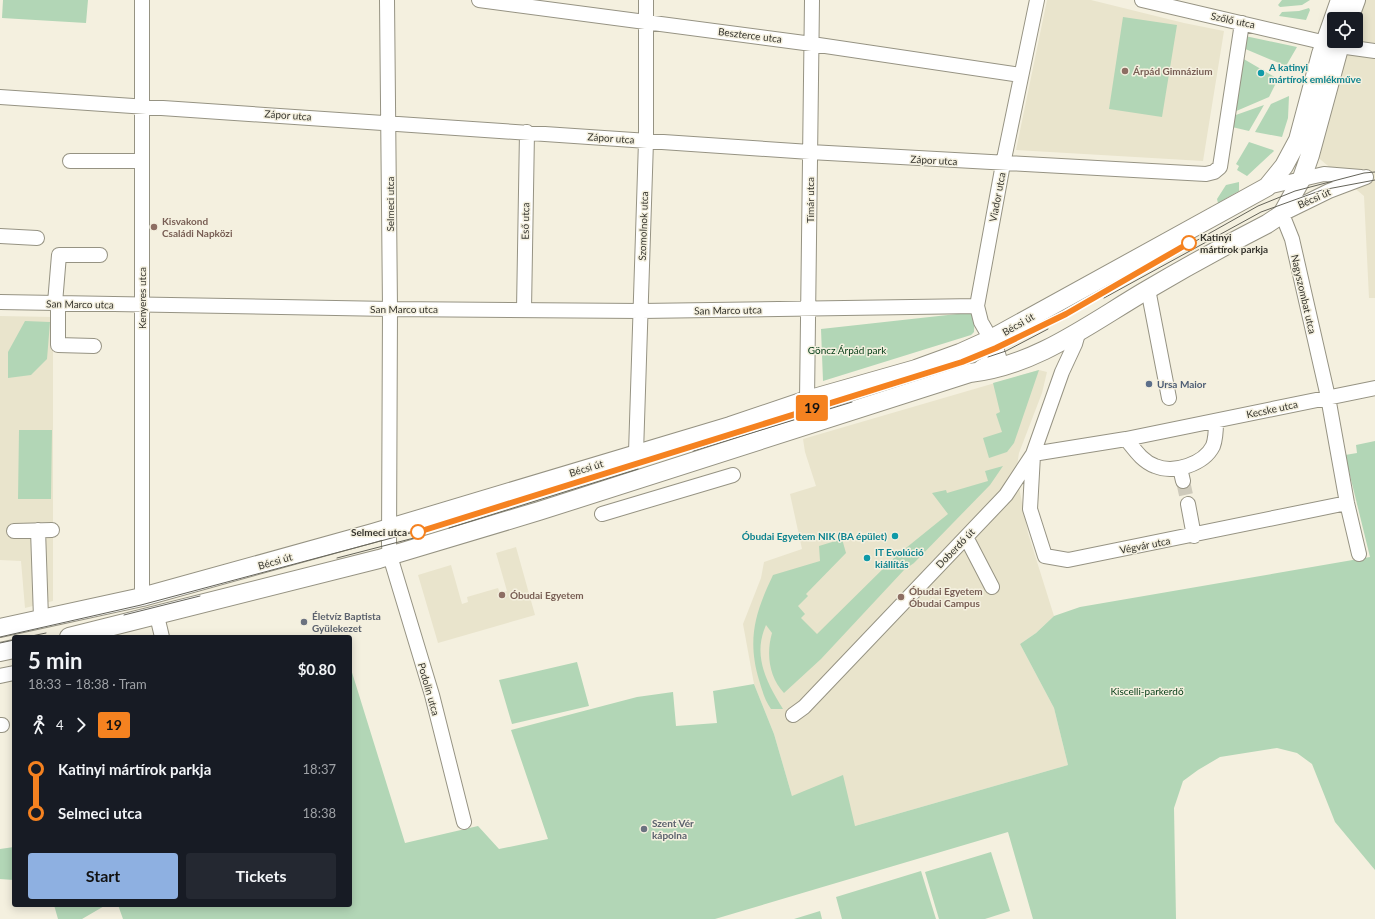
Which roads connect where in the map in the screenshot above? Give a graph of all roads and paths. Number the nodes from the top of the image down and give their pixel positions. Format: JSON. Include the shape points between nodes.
{"nodes":[{"id":1,"x":142,"y":0,"type":"edge"},
{"id":2,"x":387,"y":0,"type":"edge"},
{"id":3,"x":479,"y":0,"type":"edge"},
{"id":4,"x":646,"y":0,"type":"edge"},
{"id":5,"x":812,"y":0,"type":"edge"},
{"id":6,"x":1037,"y":0,"type":"edge"},
{"id":7,"x":1142,"y":0,"type":"edge"},
{"id":8,"x":1340,"y":0,"type":"edge"},
{"id":9,"x":1356,"y":0,"type":"edge"},
{"id":10,"x":1339,"y":12,"type":"edge"},
{"id":11,"x":1352,"y":12,"type":"edge"},
{"id":12,"x":647,"y":22,"type":"junction"},
{"id":13,"x":1242,"y":23,"type":"junction"},
{"id":14,"x":1327,"y":41,"type":"edge"},
{"id":15,"x":812,"y":44,"type":"junction"},
{"id":16,"x":1333,"y":48,"type":"edge"},
{"id":17,"x":1334,"y":48,"type":"edge"},
{"id":18,"x":1360,"y":48,"type":"edge"},
{"id":19,"x":1375,"y":51,"type":"edge"},
{"id":20,"x":1021,"y":75,"type":"junction"},
{"id":21,"x":0,"y":96,"type":"edge"},
{"id":22,"x":142,"y":105,"type":"junction"},
{"id":23,"x":389,"y":122,"type":"junction"},
{"id":24,"x":527,"y":132,"type":"junction"},
{"id":25,"x":646,"y":141,"type":"junction"},
{"id":26,"x":810,"y":152,"type":"junction"},
{"id":27,"x":1310,"y":155,"type":"junction"},
{"id":28,"x":142,"y":161,"type":"junction"},
{"id":29,"x":70,"y":162,"type":"dead end"},
{"id":30,"x":1003,"y":164,"type":"junction"},
{"id":31,"x":1324,"y":174,"type":"junction"},
{"id":32,"x":1371,"y":176,"type":"edge"},
{"id":33,"x":1302,"y":178,"type":"junction"},
{"id":34,"x":1267,"y":187,"type":"junction"},
{"id":35,"x":1282,"y":214,"type":"junction"},
{"id":36,"x":0,"y":236,"type":"edge"},
{"id":37,"x":37,"y":238,"type":"dead end"},
{"id":38,"x":100,"y":256,"type":"dead end"},
{"id":39,"x":1148,"y":289,"type":"junction"},
{"id":40,"x":0,"y":302,"type":"edge"},
{"id":41,"x":57,"y":303,"type":"junction"},
{"id":42,"x":142,"y":305,"type":"junction"},
{"id":43,"x":977,"y":306,"type":"junction"},
{"id":44,"x":390,"y":309,"type":"junction"},
{"id":45,"x":809,"y":309,"type":"junction"},
{"id":46,"x":524,"y":310,"type":"junction"},
{"id":47,"x":641,"y":311,"type":"junction"},
{"id":48,"x":1079,"y":330,"type":"junction"},
{"id":49,"x":991,"y":339,"type":"junction"},
{"id":50,"x":94,"y":346,"type":"dead end"},
{"id":51,"x":1046,"y":350,"type":"junction"},
{"id":52,"x":970,"y":372,"type":"junction"},
{"id":53,"x":1062,"y":372,"type":"junction"},
{"id":54,"x":1375,"y":388,"type":"edge"},
{"id":55,"x":1328,"y":397,"type":"junction"},
{"id":56,"x":1169,"y":398,"type":"dead end"},
{"id":57,"x":807,"y":400,"type":"junction"},
{"id":58,"x":1216,"y":421,"type":"junction"},
{"id":59,"x":1126,"y":439,"type":"junction"},
{"id":60,"x":636,"y":453,"type":"junction"},
{"id":61,"x":1033,"y":454,"type":"junction"},
{"id":62,"x":733,"y":475,"type":"dead end"},
{"id":63,"x":633,"y":479,"type":"junction"},
{"id":64,"x":641,"y":502,"type":"junction"},
{"id":65,"x":1347,"y":503,"type":"junction"},
{"id":66,"x":1188,"y":504,"type":"tunnel mouth"},
{"id":67,"x":602,"y":514,"type":"dead end"},
{"id":68,"x":388,"y":529,"type":"junction"},
{"id":69,"x":38,"y":530,"type":"junction"},
{"id":70,"x":52,"y":530,"type":"dead end"},
{"id":71,"x":14,"y":531,"type":"dead end"},
{"id":72,"x":1194,"y":536,"type":"junction"},
{"id":73,"x":966,"y":537,"type":"junction"},
{"id":74,"x":1358,"y":554,"type":"dead end"},
{"id":75,"x":390,"y":556,"type":"junction"},
{"id":76,"x":992,"y":587,"type":"dead end"},
{"id":77,"x":142,"y":597,"type":"junction"},
{"id":78,"x":157,"y":616,"type":"junction"},
{"id":79,"x":42,"y":618,"type":"junction"},
{"id":80,"x":0,"y":628,"type":"edge"},
{"id":81,"x":87,"y":635,"type":"edge"},
{"id":82,"x":162,"y":635,"type":"edge"},
{"id":83,"x":12,"y":649,"type":"edge"},
{"id":84,"x":0,"y":652,"type":"edge"},
{"id":85,"x":12,"y":673,"type":"edge"},
{"id":86,"x":0,"y":676,"type":"edge"},
{"id":87,"x":794,"y":715,"type":"dead end"},
{"id":88,"x":464,"y":822,"type":"dead end"}],
"edges":[{"from":1,"to":22,"type":"street","name":"Kenyeres utca"},
{"from":2,"to":23,"type":"street","name":"Selmeci utca"},
{"from":3,"to":12,"type":"street","name":"Beszterce utca"},
{"from":4,"to":12,"type":"street","name":"Szomolnok utca"},
{"from":5,"to":15,"type":"street","name":"Tímár utca"},
{"from":6,"to":20,"type":"street","name":"Viador utca"},
{"from":7,"to":13,"type":"street","name":"Szőlő utca"},
{"from":8,"to":10,"type":"main road"},
{"from":9,"to":11,"type":"main road"},
{"from":12,"to":15,"type":"street","name":"Beszterce utca"},
{"from":12,"to":25,"type":"street","name":"Szomolnok utca"},
{"from":13,"to":14,"type":"street","name":"Szőlő utca"},
{"from":13,"to":30,"type":"street","name":"Zápor utca","via":[[1220,168],[1214,172],[1206,174]]},
{"from":15,"to":20,"type":"street","name":"Beszterce utca"},
{"from":15,"to":26,"type":"street","name":"Tímár utca"},
{"from":16,"to":34,"type":"main road","via":[[1298,140],[1284,166]]},
{"from":17,"to":27,"type":"main road"},
{"from":18,"to":19,"type":"street","name":"Szőlő utca"},
{"from":20,"to":30,"type":"street","name":"Viador utca"},
{"from":21,"to":22,"type":"street","name":"Zápor utca"},
{"from":22,"to":23,"type":"street","name":"Zápor utca"},
{"from":22,"to":28,"type":"street","name":"Kenyeres utca"},
{"from":23,"to":24,"type":"street","name":"Zápor utca"},
{"from":23,"to":44,"type":"street","name":"Selmeci utca"},
{"from":24,"to":25,"type":"street","name":"Zápor utca"},
{"from":24,"to":46,"type":"street","name":"Eső utca"},
{"from":25,"to":26,"type":"street","name":"Zápor utca"},
{"from":25,"to":47,"type":"street","name":"Szomolnok utca"},
{"from":26,"to":30,"type":"street","name":"Zápor utca"},
{"from":26,"to":45,"type":"street","name":"Tímár utca"},
{"from":27,"to":31,"type":"street","name":"Bécsi út","via":[[1314,170]]},
{"from":27,"to":33,"type":"main road"},
{"from":28,"to":29,"type":"street"},
{"from":28,"to":42,"type":"street","name":"Kenyeres utca"},
{"from":30,"to":43,"type":"street","name":"Viador utca"},
{"from":31,"to":32,"type":"street","name":"Bécsi út"},
{"from":31,"to":33,"type":"street","name":"Bécsi út"},
{"from":32,"to":35,"type":"street","name":"Bécsi út","via":[[1329,191]]},
{"from":33,"to":34,"type":"street","name":"Bécsi út"},
{"from":33,"to":35,"type":"main road"},
{"from":34,"to":49,"type":"main road","name":"Bécsi út"},
{"from":35,"to":39,"type":"main road","name":"Bécsi út"},
{"from":35,"to":55,"type":"street","name":"Nagyszombat utca","via":[[1292,239]]},
{"from":36,"to":37,"type":"street"},
{"from":38,"to":41,"type":"street","via":[[59,255]]},
{"from":39,"to":48,"type":"main road","name":"Bécsi út"},
{"from":39,"to":56,"type":"street"},
{"from":40,"to":41,"type":"street","name":"San Marco utca"},
{"from":41,"to":42,"type":"street","name":"San Marco utca"},
{"from":41,"to":50,"type":"street","via":[[58,345]]},
{"from":42,"to":44,"type":"street","name":"San Marco utca"},
{"from":42,"to":77,"type":"street","name":"Kenyeres utca"},
{"from":43,"to":45,"type":"street"},
{"from":43,"to":49,"type":"street","name":"Viador utca","via":[[980,322]]},
{"from":44,"to":46,"type":"street","name":"San Marco utca"},
{"from":44,"to":68,"type":"street","name":"Selmeci utca"},
{"from":45,"to":47,"type":"street","name":"San Marco utca"},
{"from":45,"to":57,"type":"street","name":"Tímár utca"},
{"from":46,"to":47,"type":"street","name":"San Marco utca"},
{"from":47,"to":60,"type":"street","name":"Szomolnok utca"},
{"from":48,"to":51,"type":"main road","name":"Bécsi út"},
{"from":48,"to":53,"type":"street","name":"Doberdó út"},
{"from":49,"to":52,"type":"street","name":"Viador utca","via":[[999,357]]},
{"from":49,"to":57,"type":"main road","name":"Bécsi út","via":[[916,369]]},
{"from":51,"to":52,"type":"main road","name":"Bécsi út","via":[[990,370]]},
{"from":51,"to":53,"type":"street","via":[[1060,363]]},
{"from":52,"to":63,"type":"main road","name":"Bécsi út"},
{"from":53,"to":61,"type":"street","name":"Doberdó út"},
{"from":54,"to":55,"type":"street","name":"Kecske utca"},
{"from":55,"to":58,"type":"street","name":"Kecske utca"},
{"from":55,"to":65,"type":"street","name":"Nagyszombat utca"},
{"from":57,"to":60,"type":"main road","name":"Bécsi út","via":[[730,426]]},
{"from":58,"to":59,"type":"street","name":"Kecske utca"},
{"from":58,"to":59,"type":"street","via":[[1215,438],[1209,451],[1182,474],[1156,467],[1140,457]]},
{"from":59,"to":61,"type":"street","name":"Kecske utca"},
{"from":60,"to":68,"type":"main road","name":"Bécsi út"},
{"from":61,"to":72,"type":"street","name":"Végvár utca","via":[[1030,509],[1045,556],[1068,560]]},
{"from":61,"to":73,"type":"street","name":"Doberdó út","via":[[1006,495]]},
{"from":62,"to":64,"type":"street"},
{"from":63,"to":64,"type":"street"},
{"from":63,"to":75,"type":"main road","name":"Bécsi út"},
{"from":64,"to":67,"type":"street"},
{"from":65,"to":72,"type":"street","name":"Végvár utca"},
{"from":65,"to":74,"type":"street","name":"Nagyszombat utca"},
{"from":66,"to":72,"type":"street"},
{"from":68,"to":75,"type":"street","name":"Podolin utca"},
{"from":68,"to":77,"type":"main road","name":"Bécsi út"},
{"from":69,"to":70,"type":"street"},
{"from":69,"to":71,"type":"street"},
{"from":69,"to":79,"type":"street"},
{"from":73,"to":76,"type":"street"},
{"from":73,"to":87,"type":"street","name":"Doberdó út"},
{"from":75,"to":78,"type":"main road","name":"Bécsi út"},
{"from":75,"to":88,"type":"street","name":"Podolin utca","via":[[432,695]]},
{"from":77,"to":79,"type":"main road","name":"Bécsi út"},
{"from":78,"to":81,"type":"main road","name":"Bécsi út"},
{"from":78,"to":82,"type":"street"},
{"from":79,"to":80,"type":"main road","name":"Bécsi út"},
{"from":83,"to":84,"type":"main road"},
{"from":85,"to":86,"type":"street"}]}
